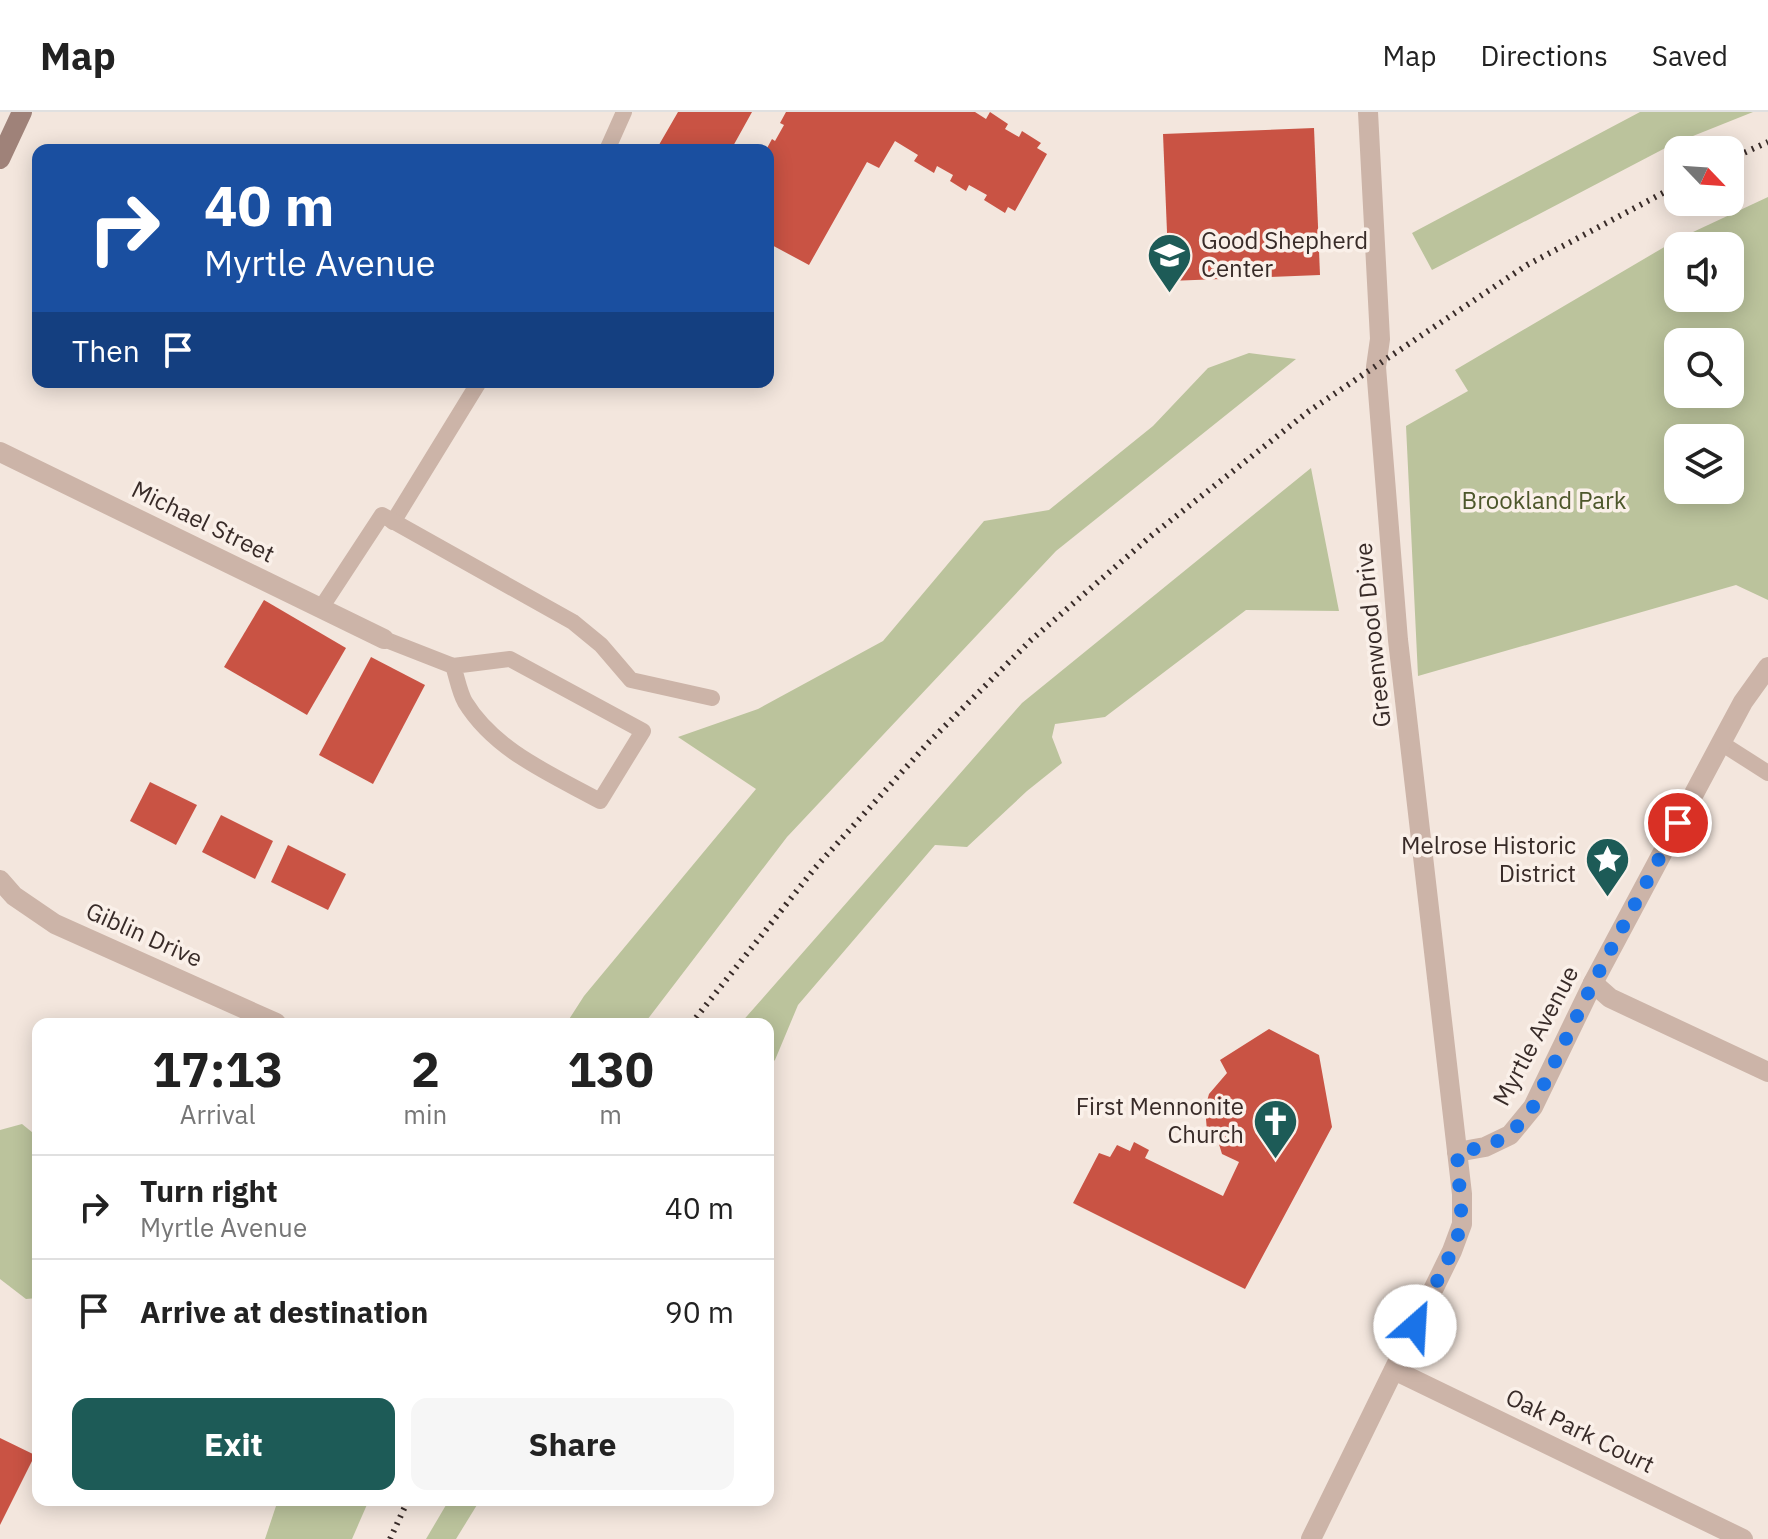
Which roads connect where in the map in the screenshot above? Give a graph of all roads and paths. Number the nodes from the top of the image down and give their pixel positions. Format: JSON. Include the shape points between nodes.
{"nodes":[{"id":1,"x":22,"y":112,"type":"edge"},
{"id":2,"x":624,"y":112,"type":"edge"},
{"id":3,"x":1368,"y":112,"type":"edge"},
{"id":4,"x":610,"y":144,"type":"edge"},
{"id":5,"x":0,"y":159,"type":"edge"},
{"id":6,"x":475,"y":388,"type":"edge"},
{"id":7,"x":0,"y":452,"type":"edge"},
{"id":8,"x":393,"y":522,"type":"junction"},
{"id":9,"x":321,"y":608,"type":"junction"},
{"id":10,"x":384,"y":639,"type":"joint"},
{"id":11,"x":453,"y":666,"type":"junction"},
{"id":12,"x":1768,"y":667,"type":"edge"},
{"id":13,"x":712,"y":698,"type":"dead end"},
{"id":14,"x":1721,"y":743,"type":"junction"},
{"id":15,"x":1768,"y":773,"type":"edge"},
{"id":16,"x":0,"y":880,"type":"edge"},
{"id":17,"x":1593,"y":983,"type":"junction"},
{"id":18,"x":265,"y":1018,"type":"edge"},
{"id":19,"x":1768,"y":1072,"type":"edge"},
{"id":20,"x":1457,"y":1152,"type":"junction"},
{"id":21,"x":1394,"y":1370,"type":"junction"},
{"id":22,"x":1311,"y":1539,"type":"edge"},
{"id":23,"x":1743,"y":1539,"type":"edge"}],
"edges":[{"from":1,"to":5,"type":"street"},
{"from":2,"to":4,"type":"lane"},
{"from":3,"to":20,"type":"street","name":"Greenwood Drive","via":[[1380,339],[1376,367],[1398,640]]},
{"from":6,"to":8,"type":"lane"},
{"from":7,"to":9,"type":"street","name":"Michael Street"},
{"from":8,"to":9,"type":"lane","via":[[382,515]]},
{"from":8,"to":13,"type":"lane","via":[[573,622],[631,680]]},
{"from":9,"to":10,"type":"street","name":"Michael Street"},
{"from":10,"to":11,"type":"lane"},
{"from":11,"to":11,"type":"lane","via":[[463,699],[488,734],[600,801],[643,731],[510,659]]},
{"from":12,"to":14,"type":"street","name":"Myrtle Avenue"},
{"from":14,"to":15,"type":"lane"},
{"from":14,"to":17,"type":"street","name":"Myrtle Avenue"},
{"from":16,"to":18,"type":"street","name":"Giblin Drive","via":[[55,924]]},
{"from":17,"to":19,"type":"street","via":[[1610,998]]},
{"from":17,"to":20,"type":"street","name":"Myrtle Avenue","via":[[1521,1124],[1485,1147]]},
{"from":20,"to":21,"type":"street","via":[[1462,1224]]},
{"from":21,"to":22,"type":"street"},
{"from":21,"to":23,"type":"street","name":"Oak Park Court"}]}
